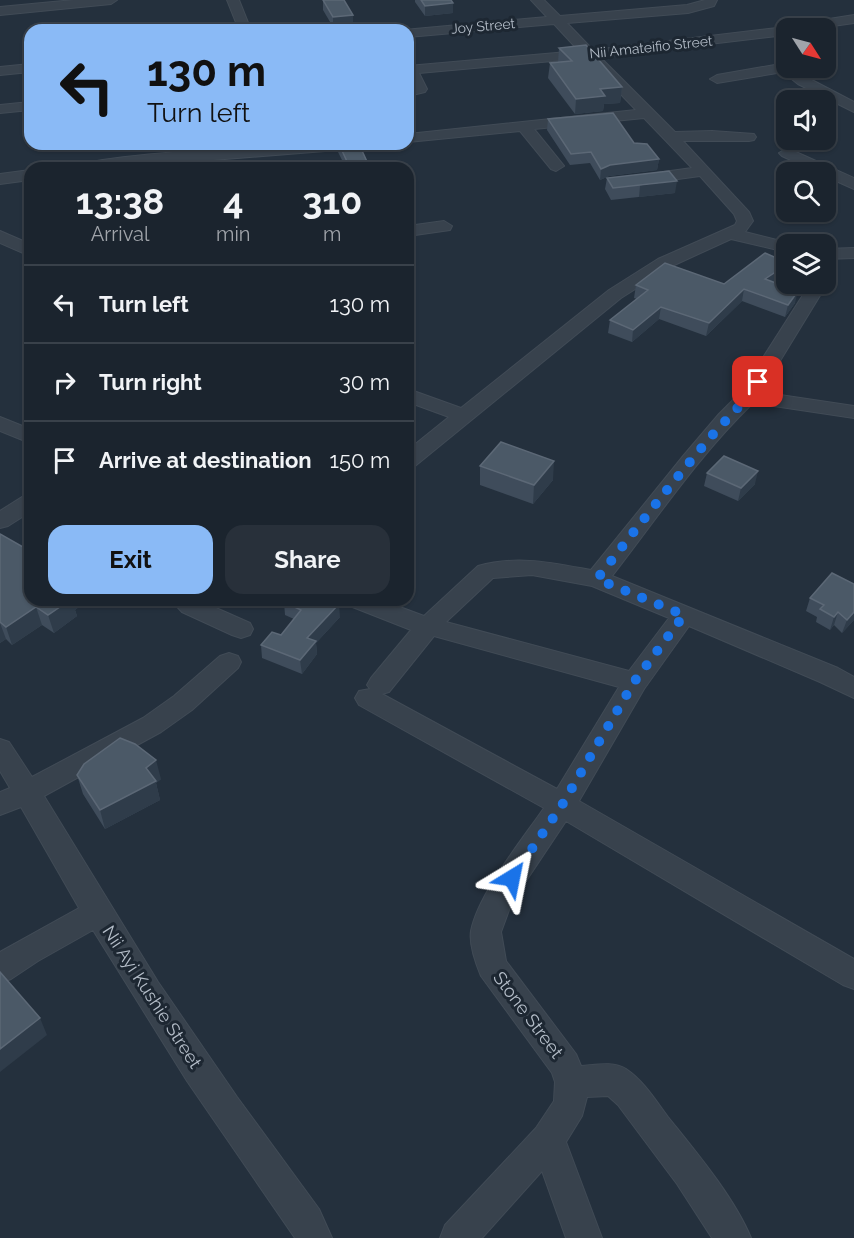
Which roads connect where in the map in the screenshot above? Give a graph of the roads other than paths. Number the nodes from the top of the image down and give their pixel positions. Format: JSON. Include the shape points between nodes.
{"nodes":[{"id":1,"x":111,"y":0,"type":"edge"},
{"id":2,"x":233,"y":0,"type":"edge"},
{"id":3,"x":537,"y":0,"type":"edge"},
{"id":4,"x":711,"y":0,"type":"edge"},
{"id":5,"x":42,"y":3,"type":"edge"},
{"id":6,"x":0,"y":11,"type":"edge"},
{"id":7,"x":557,"y":19,"type":"junction"},
{"id":8,"x":854,"y":19,"type":"edge"},
{"id":9,"x":836,"y":22,"type":"edge"},
{"id":10,"x":243,"y":24,"type":"edge"},
{"id":11,"x":414,"y":32,"type":"edge"},
{"id":12,"x":776,"y":33,"type":"edge"},
{"id":13,"x":747,"y":37,"type":"junction"},
{"id":14,"x":588,"y":53,"type":"junction"},
{"id":15,"x":776,"y":59,"type":"edge"},
{"id":16,"x":24,"y":69,"type":"edge"},
{"id":17,"x":776,"y":69,"type":"edge"},
{"id":18,"x":414,"y":70,"type":"edge"},
{"id":19,"x":0,"y":72,"type":"edge"},
{"id":20,"x":414,"y":78,"type":"edge"},
{"id":21,"x":799,"y":78,"type":"edge"},
{"id":22,"x":717,"y":79,"type":"dead end"},
{"id":23,"x":414,"y":90,"type":"edge"},
{"id":24,"x":24,"y":107,"type":"edge"},
{"id":25,"x":854,"y":108,"type":"edge"},
{"id":26,"x":0,"y":109,"type":"edge"},
{"id":27,"x":648,"y":113,"type":"junction"},
{"id":28,"x":523,"y":125,"type":"junction"},
{"id":29,"x":414,"y":137,"type":"edge"},
{"id":30,"x":669,"y":137,"type":"junction"},
{"id":31,"x":749,"y":137,"type":"dead end"},
{"id":32,"x":272,"y":150,"type":"edge"},
{"id":33,"x":787,"y":153,"type":"dead end"},
{"id":34,"x":123,"y":162,"type":"edge"},
{"id":35,"x":556,"y":166,"type":"dead end"},
{"id":36,"x":704,"y":171,"type":"junction"},
{"id":37,"x":24,"y":176,"type":"edge"},
{"id":38,"x":0,"y":179,"type":"edge"},
{"id":39,"x":630,"y":181,"type":"edge"},
{"id":40,"x":854,"y":184,"type":"edge"},
{"id":41,"x":444,"y":226,"type":"dead end"},
{"id":42,"x":414,"y":230,"type":"edge"},
{"id":43,"x":728,"y":233,"type":"junction"},
{"id":44,"x":0,"y":236,"type":"edge"},
{"id":45,"x":776,"y":245,"type":"edge"},
{"id":46,"x":24,"y":248,"type":"edge"},
{"id":47,"x":854,"y":253,"type":"edge"},
{"id":48,"x":836,"y":254,"type":"edge"},
{"id":49,"x":812,"y":294,"type":"edge"},
{"id":50,"x":749,"y":396,"type":"junction"},
{"id":51,"x":414,"y":397,"type":"edge"},
{"id":52,"x":854,"y":412,"type":"edge"},
{"id":53,"x":464,"y":416,"type":"junction"},
{"id":54,"x":0,"y":423,"type":"edge"},
{"id":55,"x":24,"y":434,"type":"edge"},
{"id":56,"x":414,"y":456,"type":"edge"},
{"id":57,"x":24,"y":506,"type":"edge"},
{"id":58,"x":0,"y":521,"type":"edge"},
{"id":59,"x":597,"y":579,"type":"junction"},
{"id":60,"x":190,"y":606,"type":"edge"},
{"id":61,"x":373,"y":606,"type":"edge"},
{"id":62,"x":684,"y":615,"type":"junction"},
{"id":63,"x":429,"y":625,"type":"junction"},
{"id":64,"x":241,"y":629,"type":"dead end"},
{"id":65,"x":228,"y":662,"type":"dead end"},
{"id":66,"x":634,"y":682,"type":"junction"},
{"id":67,"x":854,"y":688,"type":"edge"},
{"id":68,"x":0,"y":749,"type":"edge"},
{"id":69,"x":14,"y":798,"type":"edge"},
{"id":70,"x":562,"y":805,"type":"junction"},
{"id":71,"x":97,"y":913,"type":"junction"},
{"id":72,"x":0,"y":969,"type":"edge"},
{"id":73,"x":854,"y":975,"type":"edge"},
{"id":74,"x":571,"y":1082,"type":"junction"},
{"id":75,"x":548,"y":1140,"type":"junction"},
{"id":76,"x":314,"y":1238,"type":"edge"},
{"id":77,"x":458,"y":1238,"type":"edge"},
{"id":78,"x":584,"y":1238,"type":"edge"},
{"id":79,"x":733,"y":1238,"type":"edge"}],
"edges":[{"from":1,"to":5,"type":"street"},
{"from":2,"to":10,"type":"street"},
{"from":3,"to":7,"type":"street"},
{"from":4,"to":7,"type":"street","name":"Joy Street","via":[[688,9]]},
{"from":5,"to":6,"type":"street"},
{"from":7,"to":11,"type":"street","name":"Joy Street"},
{"from":7,"to":14,"type":"street"},
{"from":8,"to":9,"type":"street"},
{"from":12,"to":13,"type":"street","name":"Nii Amateifio Street"},
{"from":13,"to":14,"type":"street","name":"Nii Amateifio Street"},
{"from":13,"to":15,"type":"street"},
{"from":14,"to":18,"type":"street","name":"Nii Amateifio Street"},
{"from":14,"to":27,"type":"street"},
{"from":16,"to":19,"type":"street"},
{"from":17,"to":22,"type":"street"},
{"from":20,"to":23,"type":"street","via":[[420,89]]},
{"from":21,"to":25,"type":"street"},
{"from":24,"to":26,"type":"street"},
{"from":27,"to":28,"type":"street"},
{"from":27,"to":30,"type":"street"},
{"from":28,"to":29,"type":"street"},
{"from":28,"to":35,"type":"street"},
{"from":30,"to":31,"type":"street"},
{"from":30,"to":36,"type":"street"},
{"from":32,"to":34,"type":"street"},
{"from":33,"to":40,"type":"street"},
{"from":36,"to":39,"type":"street"},
{"from":36,"to":43,"type":"street","via":[[745,221],[741,228]]},
{"from":37,"to":38,"type":"street"},
{"from":41,"to":42,"type":"street"},
{"from":43,"to":45,"type":"street"},
{"from":43,"to":53,"type":"street","via":[[664,262],[615,294]]},
{"from":44,"to":46,"type":"street"},
{"from":47,"to":48,"type":"street"},
{"from":49,"to":50,"type":"street"},
{"from":50,"to":52,"type":"street"},
{"from":50,"to":59,"type":"street","via":[[698,452]]},
{"from":51,"to":53,"type":"street"},
{"from":53,"to":56,"type":"street"},
{"from":54,"to":55,"type":"street"},
{"from":57,"to":58,"type":"street"},
{"from":59,"to":62,"type":"street"},
{"from":59,"to":63,"type":"street","via":[[532,567],[486,572]]},
{"from":60,"to":64,"type":"street"},
{"from":61,"to":63,"type":"street"},
{"from":62,"to":66,"type":"street","name":"Stone Street"},
{"from":62,"to":67,"type":"street"},
{"from":63,"to":66,"type":"street"},
{"from":63,"to":70,"type":"street","via":[[374,692]]},
{"from":65,"to":69,"type":"street","via":[[183,703],[152,724]]},
{"from":66,"to":70,"type":"street","name":"Stone Street"},
{"from":68,"to":69,"type":"street","name":"Nii Ayi Kushie Street"},
{"from":69,"to":71,"type":"street","name":"Nii Ayi Kushie Street"},
{"from":70,"to":73,"type":"street"},
{"from":70,"to":74,"type":"street","name":"Stone Street","via":[[500,896],[486,932],[492,966],[550,1042]]},
{"from":71,"to":72,"type":"street"},
{"from":71,"to":76,"type":"street","name":"Nii Ayi Kushie Street","via":[[238,1130]]},
{"from":74,"to":75,"type":"street","via":[[570,1105]]},
{"from":74,"to":79,"type":"street","via":[[614,1080],[630,1094]]},
{"from":75,"to":77,"type":"street"},
{"from":75,"to":78,"type":"street"}]}
